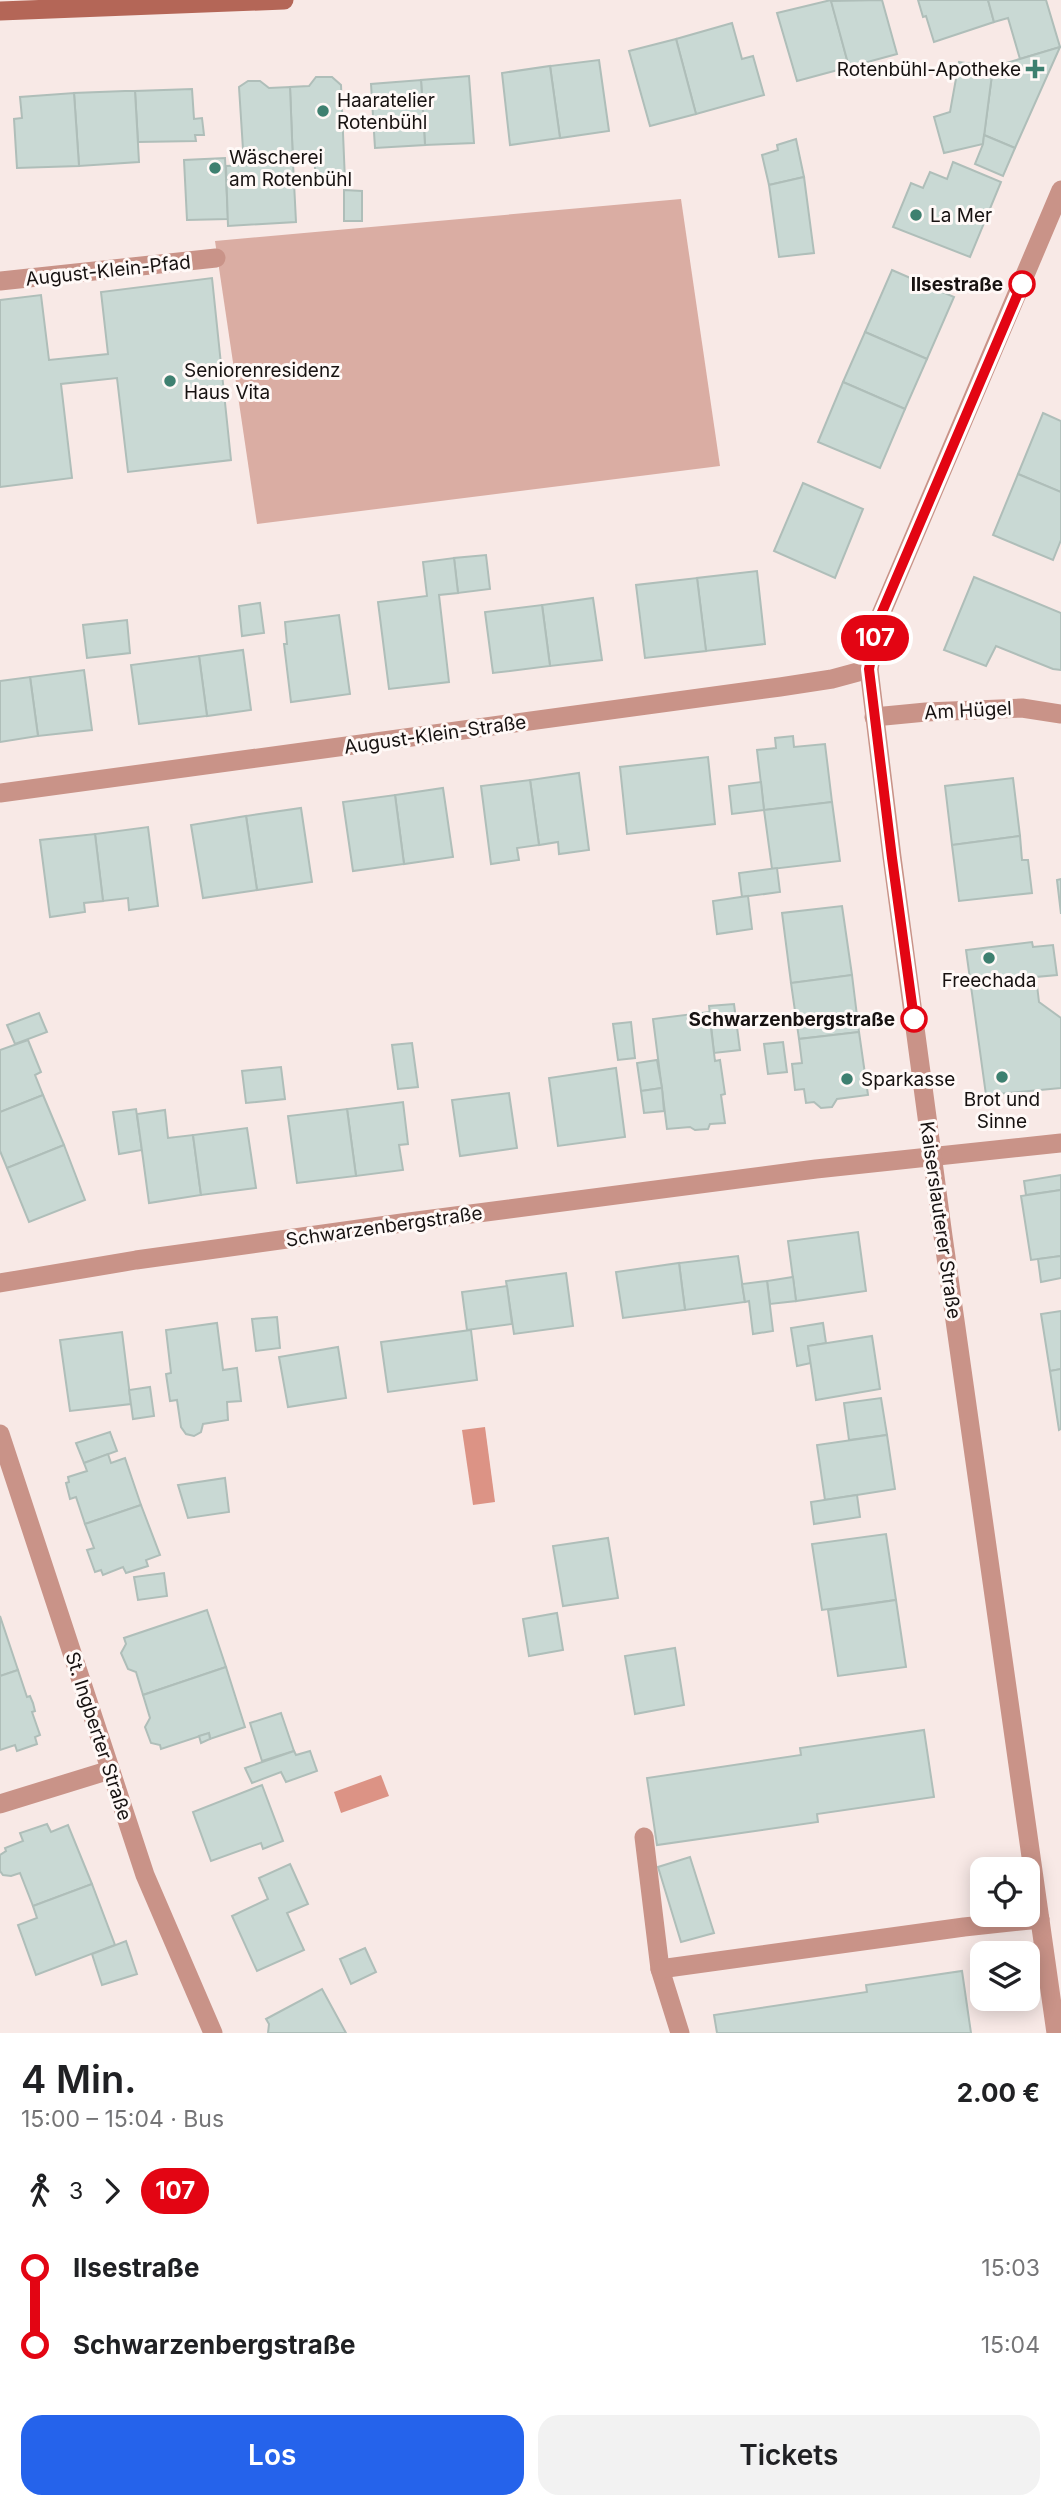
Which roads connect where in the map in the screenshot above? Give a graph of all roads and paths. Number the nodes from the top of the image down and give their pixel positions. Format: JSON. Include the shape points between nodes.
{"nodes":[{"id":1,"x":284,"y":0,"type":"edge"},
{"id":2,"x":136,"y":3,"type":"edge"},
{"id":3,"x":0,"y":11,"type":"edge"},
{"id":4,"x":1061,"y":190,"type":"edge"},
{"id":5,"x":216,"y":258,"type":"dead end"},
{"id":6,"x":0,"y":281,"type":"edge"},
{"id":7,"x":869,"y":669,"type":"junction"},
{"id":8,"x":1061,"y":714,"type":"edge"},
{"id":9,"x":874,"y":717,"type":"junction"},
{"id":10,"x":0,"y":793,"type":"edge"},
{"id":11,"x":1061,"y":1143,"type":"edge"},
{"id":12,"x":932,"y":1157,"type":"junction"},
{"id":13,"x":0,"y":1283,"type":"edge"},
{"id":14,"x":0,"y":1434,"type":"edge"},
{"id":15,"x":110,"y":1770,"type":"junction"},
{"id":16,"x":0,"y":1804,"type":"edge"},
{"id":17,"x":644,"y":1837,"type":"dead end"},
{"id":18,"x":1031,"y":1857,"type":"edge"},
{"id":19,"x":1040,"y":1919,"type":"edge"},
{"id":20,"x":970,"y":1926,"type":"edge"},
{"id":21,"x":660,"y":1969,"type":"junction"},
{"id":22,"x":213,"y":2033,"type":"edge"},
{"id":23,"x":680,"y":2033,"type":"edge"},
{"id":24,"x":1056,"y":2033,"type":"edge"}],
"edges":[{"from":1,"to":2,"type":"main road"},
{"from":2,"to":3,"type":"main road"},
{"from":4,"to":7,"type":"street","name":"Kaiserslauterer Straße","via":[[879,619]]},
{"from":5,"to":6,"type":"street","name":"August-Klein-Pfad"},
{"from":7,"to":9,"type":"street","name":"Kaiserslauterer Straße"},
{"from":7,"to":10,"type":"street","name":"August-Klein-Straße","via":[[780,687]]},
{"from":8,"to":9,"type":"street","name":"Am Hügel","via":[[1022,708]]},
{"from":9,"to":12,"type":"street","name":"Kaiserslauterer Straße"},
{"from":11,"to":12,"type":"street","name":"Schwarzenbergstraße"},
{"from":12,"to":13,"type":"street","name":"Schwarzenbergstraße","via":[[409,1222]]},
{"from":12,"to":18,"type":"street","name":"Kaiserslauterer Straße"},
{"from":14,"to":15,"type":"street","name":"St. Ingberter Straße"},
{"from":15,"to":16,"type":"street"},
{"from":15,"to":22,"type":"street","name":"St. Ingberter Straße","via":[[145,1875]]},
{"from":17,"to":21,"type":"street"},
{"from":19,"to":24,"type":"street","name":"Kaiserslauterer Straße"},
{"from":20,"to":21,"type":"street"},
{"from":21,"to":23,"type":"street"}]}
